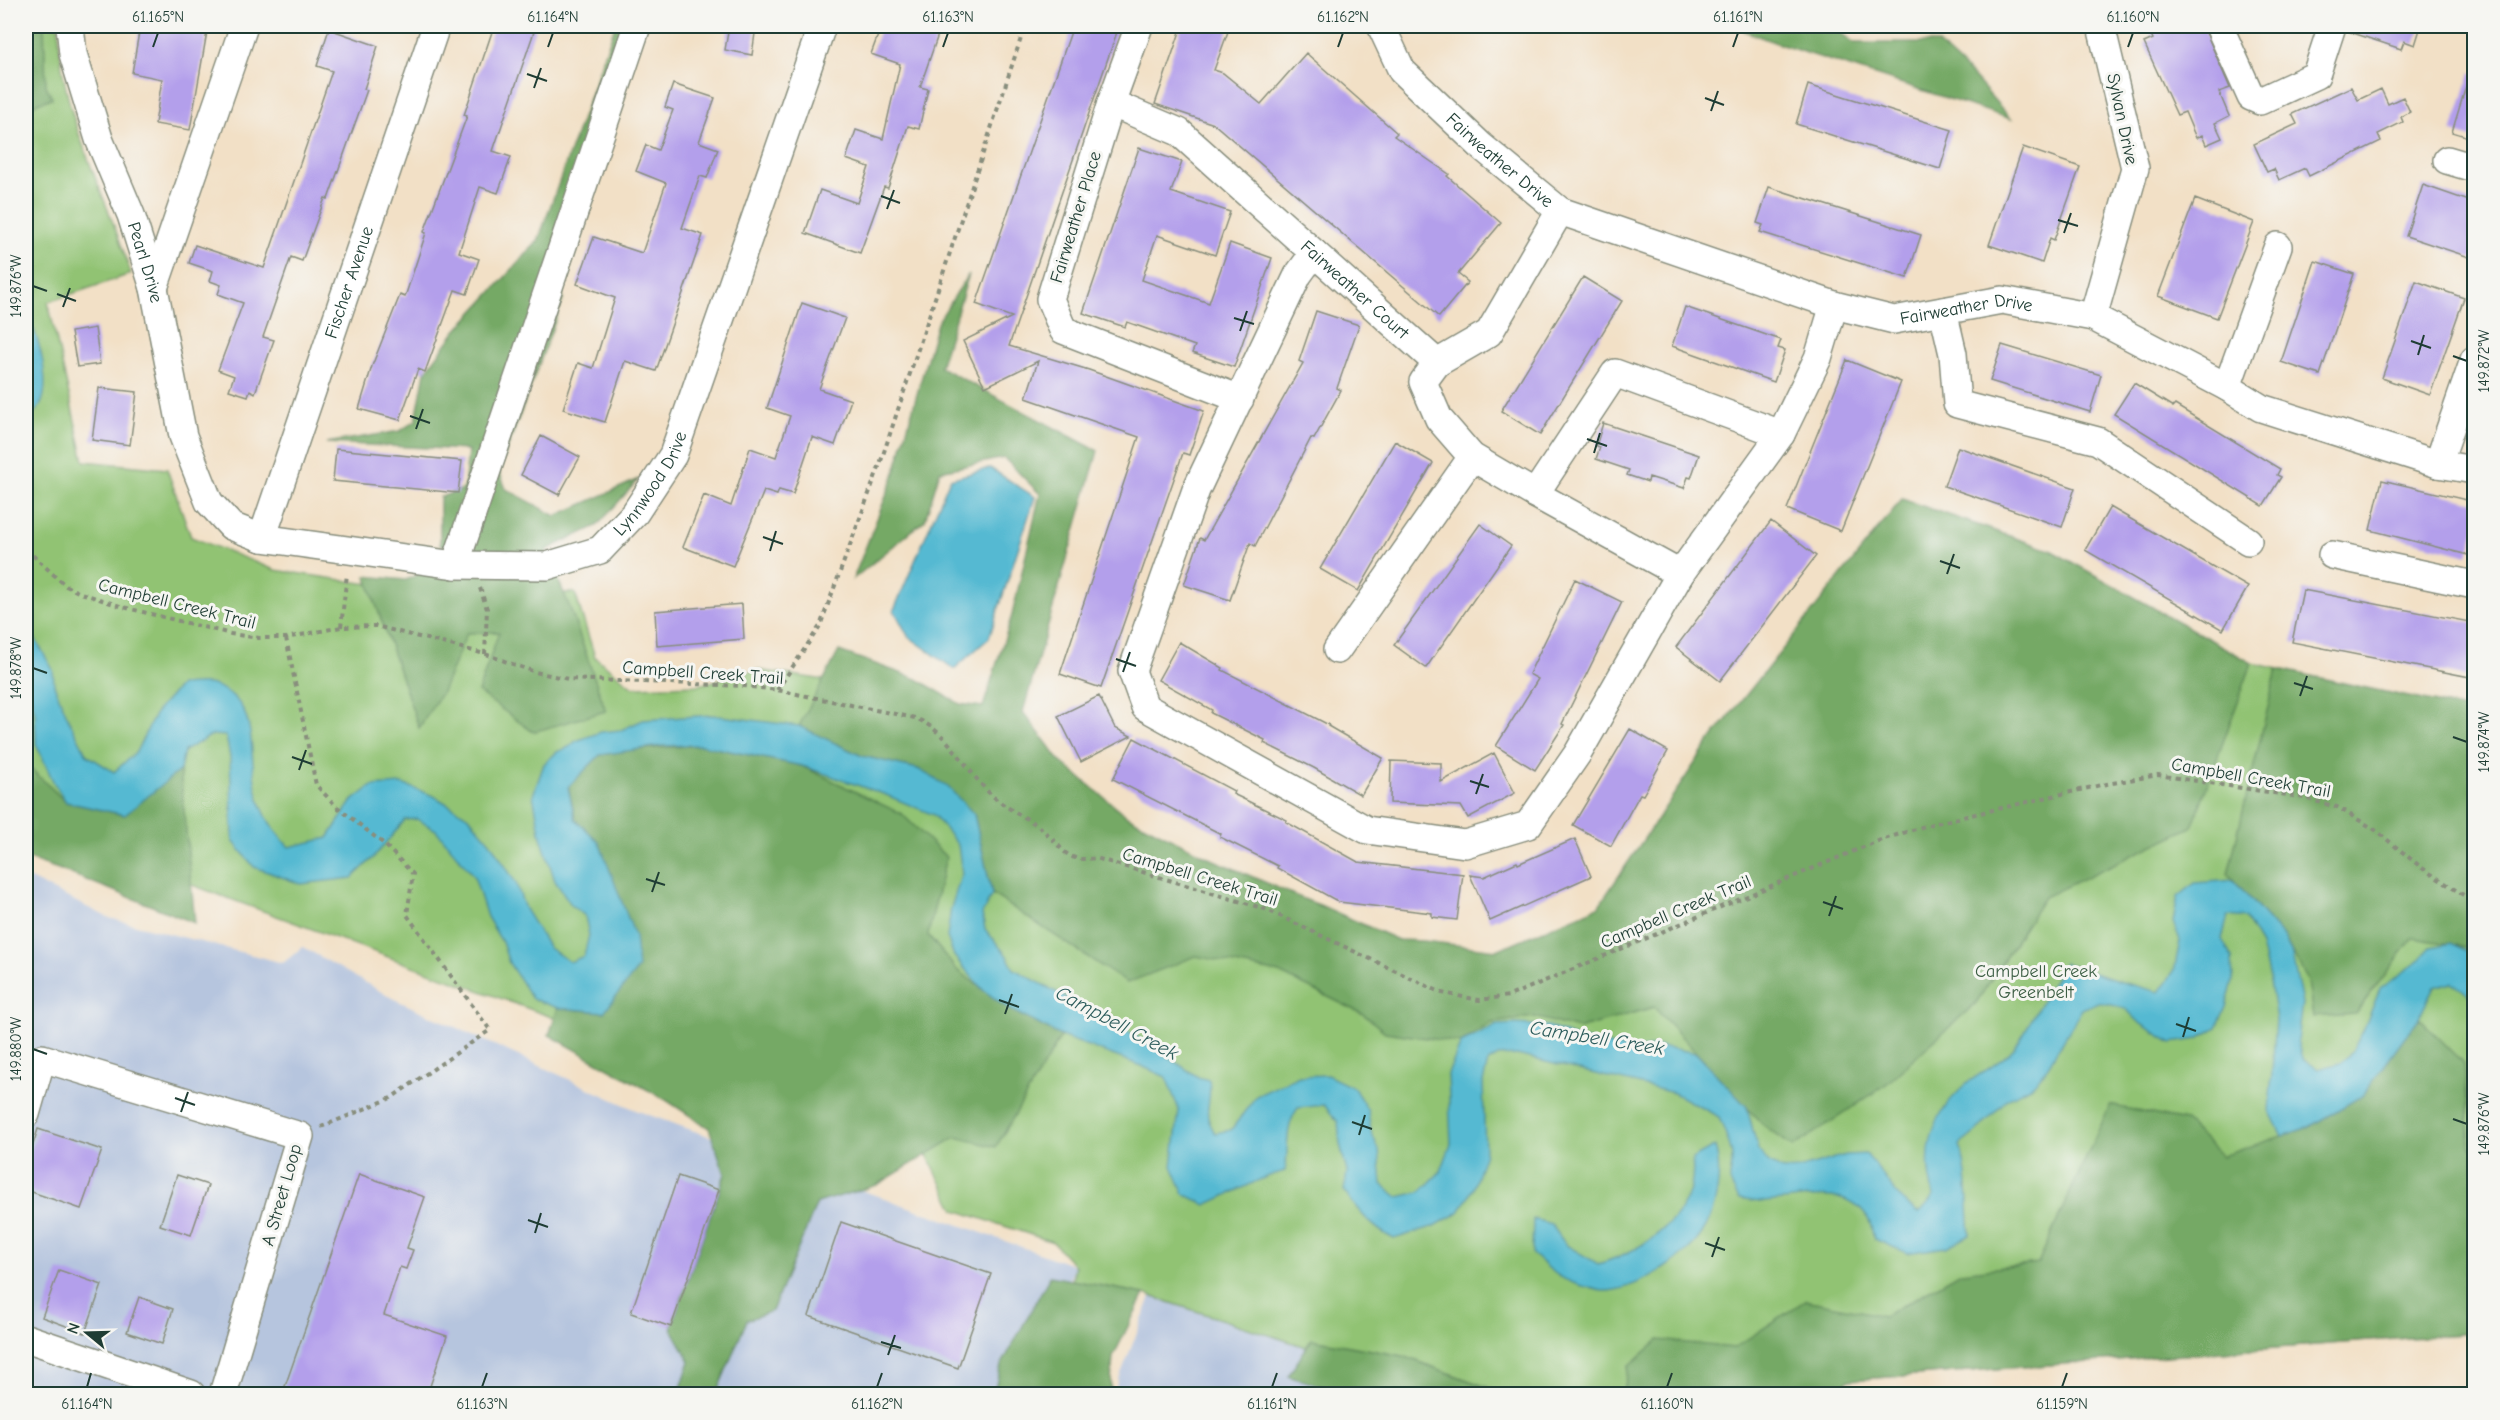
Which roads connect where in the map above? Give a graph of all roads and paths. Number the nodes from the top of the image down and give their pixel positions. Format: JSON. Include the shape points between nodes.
{"nodes":[{"id":1,"x":70,"y":26,"type":"edge"},
{"id":2,"x":244,"y":26,"type":"edge"},
{"id":3,"x":436,"y":26,"type":"edge"},
{"id":4,"x":637,"y":26,"type":"edge"},
{"id":5,"x":822,"y":26,"type":"edge"},
{"id":6,"x":1025,"y":26,"type":"edge"},
{"id":7,"x":1139,"y":26,"type":"edge"},
{"id":8,"x":1381,"y":26,"type":"edge"},
{"id":9,"x":2101,"y":26,"type":"edge"},
{"id":10,"x":2219,"y":26,"type":"edge"},
{"id":11,"x":2332,"y":26,"type":"edge"},
{"id":12,"x":1111,"y":104,"type":"junction"},
{"id":13,"x":2447,"y":160,"type":"dead end"},
{"id":14,"x":2475,"y":168,"type":"edge"},
{"id":15,"x":1560,"y":211,"type":"junction"},
{"id":16,"x":2278,"y":246,"type":"dead end"},
{"id":17,"x":1314,"y":253,"type":"junction"},
{"id":18,"x":154,"y":288,"type":"junction"},
{"id":19,"x":1834,"y":305,"type":"junction"},
{"id":20,"x":1943,"y":311,"type":"junction"},
{"id":21,"x":2093,"y":317,"type":"junction"},
{"id":22,"x":2475,"y":360,"type":"edge"},
{"id":23,"x":1437,"y":363,"type":"junction"},
{"id":24,"x":2227,"y":387,"type":"junction"},
{"id":25,"x":1240,"y":399,"type":"junction"},
{"id":26,"x":1781,"y":434,"type":"junction"},
{"id":27,"x":1472,"y":457,"type":"junction"},
{"id":28,"x":2438,"y":464,"type":"junction"},
{"id":29,"x":2475,"y":470,"type":"edge"},
{"id":30,"x":1535,"y":494,"type":"junction"},
{"id":31,"x":209,"y":502,"type":"joint"},
{"id":32,"x":262,"y":538,"type":"junction"},
{"id":33,"x":2248,"y":541,"type":"dead end"},
{"id":34,"x":26,"y":549,"type":"edge"},
{"id":35,"x":350,"y":551,"type":"junction"},
{"id":36,"x":2332,"y":555,"type":"dead end"},
{"id":37,"x":464,"y":565,"type":"junction"},
{"id":38,"x":1680,"y":574,"type":"junction"},
{"id":39,"x":2475,"y":585,"type":"edge"},
{"id":40,"x":341,"y":627,"type":"junction"},
{"id":41,"x":286,"y":638,"type":"junction"},
{"id":42,"x":1337,"y":650,"type":"dead end"},
{"id":43,"x":485,"y":654,"type":"junction"},
{"id":44,"x":777,"y":690,"type":"junction"},
{"id":45,"x":2475,"y":902,"type":"edge"},
{"id":46,"x":26,"y":1114,"type":"edge"},
{"id":47,"x":300,"y":1136,"type":"junction"},
{"id":48,"x":26,"y":1338,"type":"edge"},
{"id":49,"x":191,"y":1395,"type":"edge"},
{"id":50,"x":223,"y":1395,"type":"edge"}],
"edges":[{"from":1,"to":18,"type":"street","name":"Pearl Drive","via":[[73,54],[99,139],[131,215]]},
{"from":2,"to":18,"type":"street"},
{"from":3,"to":32,"type":"street","name":"Fischer Avenue"},
{"from":4,"to":37,"type":"street"},
{"from":5,"to":37,"type":"street","name":"Lynnwood Drive","via":[[673,455],[635,513],[600,550],[547,566]]},
{"from":6,"to":44,"type":"path","via":[[879,464],[824,615]]},
{"from":7,"to":12,"type":"street","name":"Fairweather Place"},
{"from":8,"to":15,"type":"street","name":"Fairweather Drive","via":[[1402,71],[1481,146]]},
{"from":9,"to":21,"type":"street","name":"Sylvan Drive","via":[[2135,168]]},
{"from":10,"to":11,"type":"street","via":[[2251,97],[2260,101],[2316,75]]},
{"from":12,"to":17,"type":"street","name":"Fairweather Court","via":[[1179,132]]},
{"from":12,"to":25,"type":"street","name":"Fairweather Place","via":[[1050,299],[1063,330]]},
{"from":13,"to":14,"type":"street"},
{"from":15,"to":19,"type":"street","name":"Fairweather Drive"},
{"from":15,"to":23,"type":"street","via":[[1488,333]]},
{"from":16,"to":24,"type":"street"},
{"from":17,"to":23,"type":"street","name":"Fairweather Court"},
{"from":17,"to":25,"type":"street","via":[[1298,275]]},
{"from":18,"to":31,"type":"street","name":"Pearl Drive","via":[[183,436]]},
{"from":19,"to":20,"type":"street","name":"Fairweather Drive","via":[[1894,321]]},
{"from":19,"to":26,"type":"street","via":[[1818,358]]},
{"from":20,"to":21,"type":"street","name":"Fairweather Drive","via":[[2002,300]]},
{"from":20,"to":33,"type":"street","via":[[1953,354],[1957,404],[2098,441]]},
{"from":21,"to":24,"type":"street","name":"Fairweather Drive"},
{"from":22,"to":28,"type":"street"},
{"from":23,"to":27,"type":"street","via":[[1423,382],[1439,419]]},
{"from":24,"to":28,"type":"street","name":"Fairweather Drive","via":[[2261,408]]},
{"from":25,"to":38,"type":"street","via":[[1196,490],[1132,671],[1145,707],[1366,830],[1465,844],[1528,825],[1578,753]]},
{"from":26,"to":30,"type":"street","via":[[1615,373]]},
{"from":26,"to":38,"type":"street"},
{"from":27,"to":30,"type":"street"},
{"from":27,"to":42,"type":"street"},
{"from":28,"to":29,"type":"street","name":"Fairweather Drive"},
{"from":30,"to":38,"type":"street"},
{"from":31,"to":32,"type":"street","name":"Lynnwood Drive","via":[[231,526]]},
{"from":32,"to":35,"type":"street","name":"Lynnwood Drive"},
{"from":34,"to":41,"type":"path","name":"Campbell Creek Trail","via":[[66,586],[100,600],[231,634]]},
{"from":35,"to":37,"type":"street","name":"Lynnwood Drive"},
{"from":35,"to":40,"type":"path"},
{"from":36,"to":39,"type":"street"},
{"from":37,"to":43,"type":"path","via":[[487,609]]},
{"from":40,"to":41,"type":"path","name":"Campbell Creek Trail"},
{"from":40,"to":43,"type":"path","name":"Campbell Creek Trail","via":[[376,626]]},
{"from":41,"to":47,"type":"path","via":[[316,785],[413,874],[407,915],[490,1030],[391,1098]]},
{"from":43,"to":44,"type":"path","name":"Campbell Creek Trail","via":[[568,679]]},
{"from":44,"to":45,"type":"path","name":"Campbell Creek Trail","via":[[899,713],[925,722],[995,798],[1079,861],[1095,858],[1265,909],[1442,993],[1479,1000],[1509,996],[1878,841],[1928,825],[2158,775],[2300,797],[2337,807]]},
{"from":46,"to":47,"type":"street","name":"A Street Loop","via":[[42,1058]]},
{"from":47,"to":50,"type":"street","name":"A Street Loop"},
{"from":48,"to":49,"type":"street"}]}
